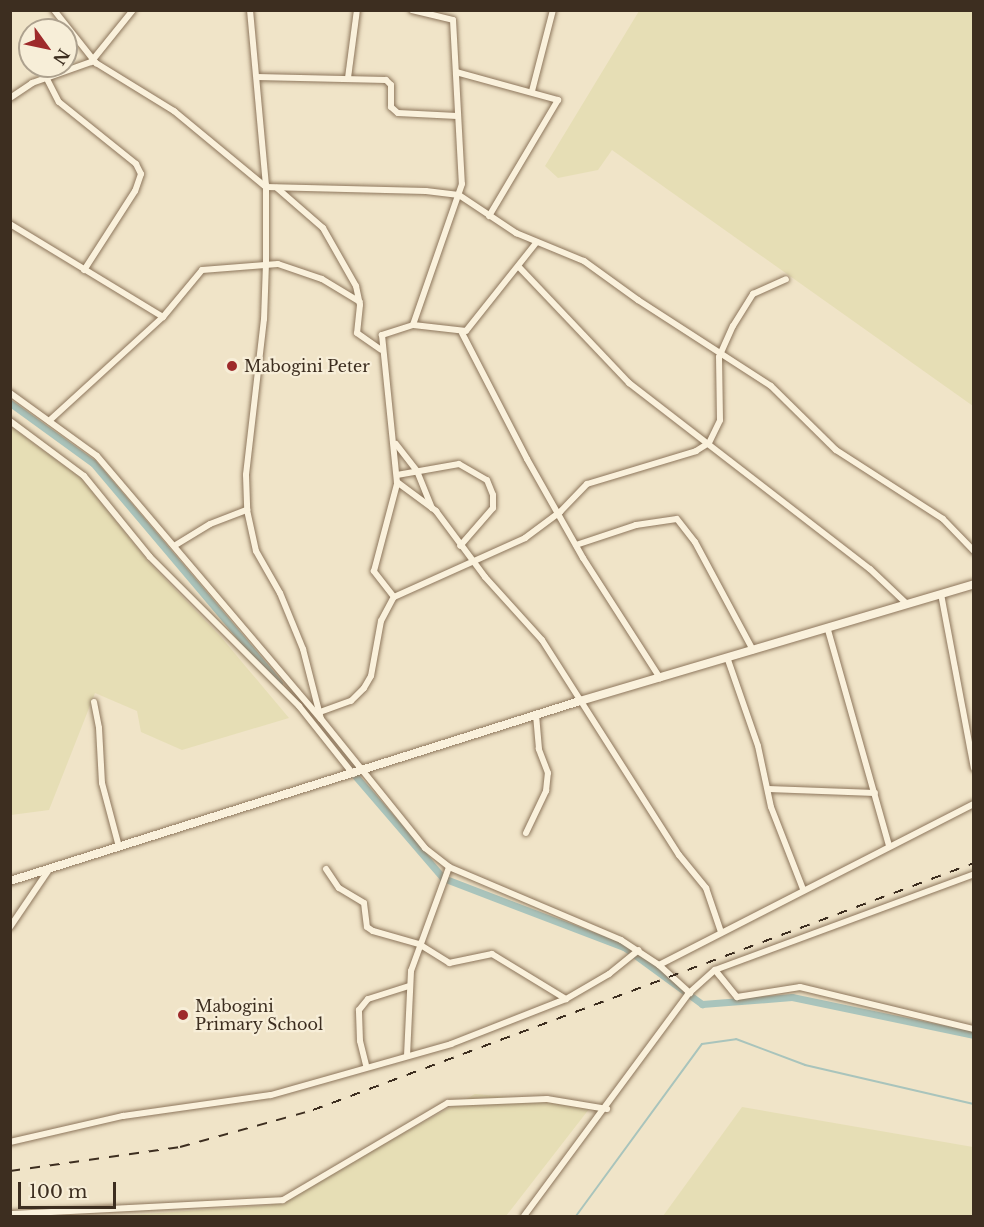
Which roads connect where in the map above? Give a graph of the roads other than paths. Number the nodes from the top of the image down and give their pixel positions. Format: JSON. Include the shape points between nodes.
{"nodes":[{"id":1,"x":54,"y":10,"type":"edge"},
{"id":2,"x":133,"y":10,"type":"edge"},
{"id":3,"x":250,"y":10,"type":"edge"},
{"id":4,"x":357,"y":10,"type":"edge"},
{"id":5,"x":412,"y":10,"type":"edge"},
{"id":6,"x":553,"y":10,"type":"edge"},
{"id":7,"x":93,"y":60,"type":"junction"},
{"id":8,"x":78,"y":65,"type":"edge"},
{"id":9,"x":456,"y":72,"type":"junction"},
{"id":10,"x":257,"y":77,"type":"junction"},
{"id":11,"x":44,"y":78,"type":"edge"},
{"id":12,"x":47,"y":78,"type":"edge"},
{"id":13,"x":348,"y":78,"type":"junction"},
{"id":14,"x":532,"y":91,"type":"junction"},
{"id":15,"x":10,"y":98,"type":"edge"},
{"id":16,"x":457,"y":116,"type":"junction"},
{"id":17,"x":266,"y":187,"type":"junction"},
{"id":18,"x":276,"y":188,"type":"junction"},
{"id":19,"x":459,"y":195,"type":"junction"},
{"id":20,"x":489,"y":216,"type":"junction"},
{"id":21,"x":10,"y":224,"type":"edge"},
{"id":22,"x":536,"y":243,"type":"junction"},
{"id":23,"x":266,"y":263,"type":"junction"},
{"id":24,"x":519,"y":267,"type":"junction"},
{"id":25,"x":84,"y":270,"type":"junction"},
{"id":26,"x":786,"y":279,"type":"dead end"},
{"id":27,"x":360,"y":302,"type":"junction"},
{"id":28,"x":164,"y":317,"type":"junction"},
{"id":29,"x":413,"y":325,"type":"junction"},
{"id":30,"x":462,"y":333,"type":"junction"},
{"id":31,"x":381,"y":350,"type":"junction"},
{"id":32,"x":720,"y":354,"type":"junction"},
{"id":33,"x":10,"y":393,"type":"edge"},
{"id":34,"x":10,"y":421,"type":"edge"},
{"id":35,"x":49,"y":421,"type":"junction"},
{"id":36,"x":709,"y":443,"type":"junction"},
{"id":37,"x":395,"y":444,"type":"junction"},
{"id":38,"x":417,"y":471,"type":"junction"},
{"id":39,"x":397,"y":475,"type":"junction"},
{"id":40,"x":397,"y":484,"type":"junction"},
{"id":41,"x":432,"y":508,"type":"junction"},
{"id":42,"x":247,"y":510,"type":"junction"},
{"id":43,"x":560,"y":512,"type":"junction"},
{"id":44,"x":576,"y":545,"type":"junction"},
{"id":45,"x":174,"y":546,"type":"junction"},
{"id":46,"x":460,"y":546,"type":"junction"},
{"id":47,"x":974,"y":551,"type":"edge"},
{"id":48,"x":471,"y":560,"type":"junction"},
{"id":49,"x":974,"y":584,"type":"edge"},
{"id":50,"x":941,"y":594,"type":"junction"},
{"id":51,"x":394,"y":597,"type":"junction"},
{"id":52,"x":906,"y":603,"type":"junction"},
{"id":53,"x":828,"y":630,"type":"junction"},
{"id":54,"x":753,"y":650,"type":"junction"},
{"id":55,"x":727,"y":657,"type":"junction"},
{"id":56,"x":660,"y":678,"type":"junction"},
{"id":57,"x":580,"y":701,"type":"junction"},
{"id":58,"x":94,"y":702,"type":"dead end"},
{"id":59,"x":321,"y":716,"type":"junction"},
{"id":60,"x":536,"y":717,"type":"junction"},
{"id":61,"x":974,"y":768,"type":"edge"},
{"id":62,"x":364,"y":771,"type":"junction"},
{"id":63,"x":354,"y":775,"type":"junction"},
{"id":64,"x":768,"y":789,"type":"junction"},
{"id":65,"x":875,"y":793,"type":"junction"},
{"id":66,"x":974,"y":804,"type":"edge"},
{"id":67,"x":526,"y":833,"type":"dead end"},
{"id":68,"x":889,"y":845,"type":"junction"},
{"id":69,"x":119,"y":847,"type":"junction"},
{"id":70,"x":449,"y":867,"type":"junction"},
{"id":71,"x":326,"y":869,"type":"dead end"},
{"id":72,"x":48,"y":871,"type":"junction"},
{"id":73,"x":974,"y":874,"type":"edge"},
{"id":74,"x":10,"y":881,"type":"edge"},
{"id":75,"x":803,"y":889,"type":"junction"},
{"id":76,"x":10,"y":927,"type":"edge"},
{"id":77,"x":721,"y":932,"type":"junction"},
{"id":78,"x":419,"y":944,"type":"junction"},
{"id":79,"x":636,"y":952,"type":"junction"},
{"id":80,"x":659,"y":965,"type":"junction"},
{"id":81,"x":715,"y":970,"type":"junction"},
{"id":82,"x":409,"y":986,"type":"junction"},
{"id":83,"x":690,"y":993,"type":"junction"},
{"id":84,"x":566,"y":999,"type":"junction"},
{"id":85,"x":974,"y":1029,"type":"edge"},
{"id":86,"x":407,"y":1056,"type":"junction"},
{"id":87,"x":366,"y":1065,"type":"junction"},
{"id":88,"x":607,"y":1109,"type":"junction"},
{"id":89,"x":10,"y":1142,"type":"edge"},
{"id":90,"x":10,"y":1214,"type":"edge"},
{"id":91,"x":524,"y":1216,"type":"edge"}],
"edges":[{"from":1,"to":7,"type":"street"},
{"from":2,"to":7,"type":"street"},
{"from":3,"to":10,"type":"street"},
{"from":4,"to":13,"type":"street"},
{"from":5,"to":9,"type":"street","via":[[453,20]]},
{"from":6,"to":14,"type":"street"},
{"from":7,"to":8,"type":"street"},
{"from":7,"to":17,"type":"street","via":[[174,111]]},
{"from":9,"to":14,"type":"street"},
{"from":9,"to":16,"type":"street"},
{"from":10,"to":13,"type":"street"},
{"from":10,"to":17,"type":"street"},
{"from":11,"to":15,"type":"street"},
{"from":12,"to":25,"type":"street","via":[[59,102],[136,164],[141,174],[135,191]]},
{"from":13,"to":16,"type":"street","via":[[388,81],[391,107],[398,113]]},
{"from":14,"to":20,"type":"street","via":[[557,98],[557,104]]},
{"from":16,"to":19,"type":"street","via":[[461,148]]},
{"from":17,"to":18,"type":"street"},
{"from":17,"to":23,"type":"street"},
{"from":18,"to":19,"type":"street"},
{"from":18,"to":27,"type":"street","via":[[322,228],[329,245],[353,278]]},
{"from":19,"to":20,"type":"street"},
{"from":19,"to":29,"type":"street"},
{"from":20,"to":22,"type":"street"},
{"from":21,"to":25,"type":"street"},
{"from":22,"to":24,"type":"street"},
{"from":22,"to":32,"type":"street","via":[[584,261]]},
{"from":23,"to":27,"type":"street","via":[[322,279]]},
{"from":23,"to":28,"type":"street","via":[[202,270]]},
{"from":23,"to":42,"type":"street","via":[[264,319],[246,475]]},
{"from":24,"to":30,"type":"street"},
{"from":24,"to":36,"type":"street","via":[[629,383]]},
{"from":25,"to":28,"type":"street"},
{"from":26,"to":32,"type":"street","via":[[753,294]]},
{"from":27,"to":31,"type":"street","via":[[357,333]]},
{"from":28,"to":35,"type":"street"},
{"from":29,"to":30,"type":"street"},
{"from":29,"to":31,"type":"street","via":[[383,333]]},
{"from":30,"to":43,"type":"street","via":[[527,459]]},
{"from":31,"to":37,"type":"street"},
{"from":32,"to":36,"type":"street","via":[[720,420]]},
{"from":32,"to":47,"type":"street","via":[[771,386],[836,450],[943,519]]},
{"from":33,"to":35,"type":"street"},
{"from":34,"to":63,"type":"street","via":[[84,476],[150,557],[299,706]]},
{"from":35,"to":45,"type":"street","via":[[96,456]]},
{"from":36,"to":43,"type":"street","via":[[696,452],[586,484]]},
{"from":36,"to":52,"type":"street","via":[[870,569]]},
{"from":37,"to":38,"type":"street"},
{"from":37,"to":39,"type":"street"},
{"from":38,"to":39,"type":"street"},
{"from":38,"to":41,"type":"street"},
{"from":38,"to":46,"type":"street","via":[[459,464],[487,480],[493,508]]},
{"from":39,"to":40,"type":"street"},
{"from":40,"to":41,"type":"street"},
{"from":40,"to":51,"type":"street","via":[[374,570]]},
{"from":41,"to":46,"type":"street"},
{"from":42,"to":45,"type":"street","via":[[210,524]]},
{"from":42,"to":59,"type":"street","via":[[250,537],[303,650]]},
{"from":43,"to":44,"type":"street"},
{"from":43,"to":48,"type":"street","via":[[525,538]]},
{"from":44,"to":54,"type":"street","via":[[636,525],[677,519],[695,542]]},
{"from":44,"to":56,"type":"street"},
{"from":45,"to":59,"type":"street"},
{"from":46,"to":48,"type":"street"},
{"from":48,"to":51,"type":"street"},
{"from":48,"to":57,"type":"street","via":[[542,640]]},
{"from":49,"to":50,"type":"street"},
{"from":50,"to":52,"type":"street"},
{"from":50,"to":61,"type":"street"},
{"from":51,"to":59,"type":"street","via":[[381,621],[371,676],[364,688],[351,701]]},
{"from":52,"to":53,"type":"street"},
{"from":53,"to":54,"type":"street"},
{"from":53,"to":65,"type":"street"},
{"from":54,"to":55,"type":"street"},
{"from":55,"to":56,"type":"street"},
{"from":55,"to":64,"type":"street","via":[[758,746]]},
{"from":56,"to":57,"type":"street"},
{"from":57,"to":60,"type":"street"},
{"from":57,"to":77,"type":"street","via":[[639,787],[679,855],[706,888]]},
{"from":58,"to":69,"type":"street","via":[[102,783]]},
{"from":59,"to":62,"type":"street"},
{"from":60,"to":62,"type":"street"},
{"from":60,"to":67,"type":"street","via":[[539,749],[548,773],[546,790]]},
{"from":62,"to":63,"type":"street"},
{"from":62,"to":70,"type":"street","via":[[425,848]]},
{"from":63,"to":69,"type":"street"},
{"from":64,"to":65,"type":"street"},
{"from":64,"to":75,"type":"street","via":[[782,840]]},
{"from":65,"to":68,"type":"street"},
{"from":66,"to":68,"type":"street"},
{"from":68,"to":75,"type":"street"},
{"from":69,"to":72,"type":"street"},
{"from":70,"to":78,"type":"street"},
{"from":70,"to":79,"type":"street"},
{"from":71,"to":78,"type":"street","via":[[339,888],[364,903],[369,929]]},
{"from":72,"to":74,"type":"street"},
{"from":72,"to":76,"type":"street"},
{"from":73,"to":81,"type":"street"},
{"from":75,"to":77,"type":"street"},
{"from":77,"to":80,"type":"street"},
{"from":78,"to":82,"type":"street"},
{"from":78,"to":84,"type":"street","via":[[449,963],[492,954]]},
{"from":79,"to":80,"type":"street"},
{"from":79,"to":84,"type":"street"},
{"from":80,"to":83,"type":"street"},
{"from":81,"to":83,"type":"street"},
{"from":81,"to":85,"type":"street","via":[[737,997],[800,987]]},
{"from":82,"to":86,"type":"street"},
{"from":82,"to":87,"type":"street","via":[[368,999],[359,1010]]},
{"from":83,"to":88,"type":"street"},
{"from":84,"to":86,"type":"street","via":[[452,1044]]},
{"from":86,"to":87,"type":"street"},
{"from":87,"to":89,"type":"street","via":[[271,1095],[123,1116]]},
{"from":88,"to":90,"type":"street","via":[[547,1099],[448,1103],[283,1200]]},
{"from":88,"to":91,"type":"street"}]}
